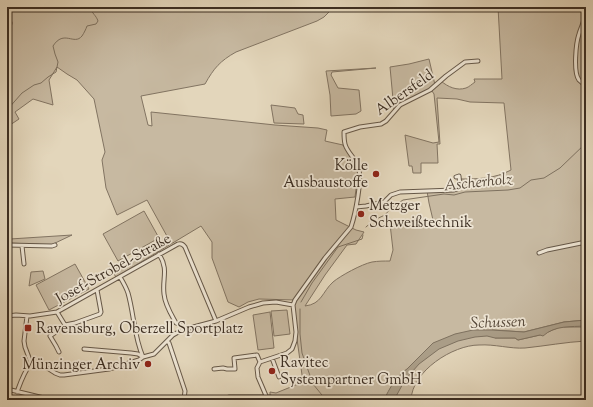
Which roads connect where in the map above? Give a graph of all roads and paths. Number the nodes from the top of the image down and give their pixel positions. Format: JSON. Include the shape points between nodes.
{"nodes":[{"id":1,"x":585,"y":7,"type":"edge"},
{"id":2,"x":10,"y":23,"type":"dead end"},
{"id":3,"x":7,"y":37,"type":"edge"},
{"id":4,"x":478,"y":61,"type":"dead end"},
{"id":5,"x":586,"y":86,"type":"edge"},
{"id":6,"x":456,"y":176,"type":"dead end"},
{"id":7,"x":356,"y":207,"type":"junction"},
{"id":8,"x":586,"y":242,"type":"edge"},
{"id":9,"x":7,"y":245,"type":"edge"},
{"id":10,"x":55,"y":245,"type":"dead end"},
{"id":11,"x":22,"y":246,"type":"junction"},
{"id":12,"x":539,"y":253,"type":"dead end"},
{"id":13,"x":160,"y":254,"type":"junction"},
{"id":14,"x":24,"y":264,"type":"dead end"},
{"id":15,"x":120,"y":276,"type":"junction"},
{"id":16,"x":97,"y":290,"type":"junction"},
{"id":17,"x":293,"y":305,"type":"junction"},
{"id":18,"x":7,"y":310,"type":"edge"},
{"id":19,"x":57,"y":312,"type":"junction"},
{"id":20,"x":8,"y":316,"type":"edge"},
{"id":21,"x":26,"y":316,"type":"junction"},
{"id":22,"x":216,"y":321,"type":"junction"},
{"id":23,"x":179,"y":324,"type":"dead end"},
{"id":24,"x":65,"y":325,"type":"junction"},
{"id":25,"x":167,"y":341,"type":"junction"},
{"id":26,"x":84,"y":349,"type":"dead end"},
{"id":27,"x":58,"y":352,"type":"dead end"},
{"id":28,"x":143,"y":357,"type":"junction"},
{"id":29,"x":272,"y":358,"type":"junction"},
{"id":30,"x":260,"y":362,"type":"junction"},
{"id":31,"x":31,"y":364,"type":"junction"},
{"id":32,"x":214,"y":369,"type":"dead end"},
{"id":33,"x":279,"y":377,"type":"dead end"},
{"id":34,"x":7,"y":389,"type":"edge"},
{"id":35,"x":18,"y":392,"type":"junction"},
{"id":36,"x":229,"y":397,"type":"dead end"},
{"id":37,"x":184,"y":398,"type":"dead end"},
{"id":38,"x":267,"y":398,"type":"junction"},
{"id":39,"x":52,"y":400,"type":"edge"},
{"id":40,"x":275,"y":400,"type":"edge"}],
"edges":[{"from":1,"to":5,"type":"street","via":[[585,20],[579,35],[575,60],[578,79]]},
{"from":2,"to":3,"type":"street"},
{"from":4,"to":7,"type":"street","name":"Albersfeld","via":[[465,62],[436,86],[400,106],[382,124],[344,132],[346,148],[358,166],[360,179]]},
{"from":6,"to":7,"type":"street","via":[[459,176],[460,186],[457,189],[400,192],[390,195],[384,202]]},
{"from":7,"to":17,"type":"street","name":"Albersfeld","via":[[351,228],[325,258]]},
{"from":8,"to":12,"type":"street"},
{"from":9,"to":11,"type":"street"},
{"from":10,"to":11,"type":"street"},
{"from":11,"to":14,"type":"street"},
{"from":13,"to":15,"type":"street","name":"Josef-Strobel-Straße"},
{"from":13,"to":22,"type":"street","name":"Josef-Strobel-Straße","via":[[178,244],[185,247]]},
{"from":13,"to":23,"type":"street","via":[[165,273],[163,293],[167,307]]},
{"from":15,"to":16,"type":"street","name":"Josef-Strobel-Straße"},
{"from":15,"to":28,"type":"street","via":[[128,293]]},
{"from":16,"to":19,"type":"street","name":"Josef-Strobel-Straße"},
{"from":16,"to":24,"type":"street","via":[[100,314]]},
{"from":17,"to":22,"type":"street","via":[[263,303]]},
{"from":17,"to":29,"type":"street","via":[[296,332],[292,349]]},
{"from":18,"to":20,"type":"street"},
{"from":19,"to":21,"type":"street","name":"Josef-Strobel-Straße"},
{"from":19,"to":24,"type":"street"},
{"from":20,"to":21,"type":"street","name":"Josef-Strobel-Straße"},
{"from":21,"to":31,"type":"street","via":[[24,341]]},
{"from":22,"to":25,"type":"street","via":[[182,330]]},
{"from":24,"to":27,"type":"street","via":[[50,336]]},
{"from":25,"to":28,"type":"street","via":[[154,354]]},
{"from":25,"to":37,"type":"street","via":[[185,391]]},
{"from":26,"to":28,"type":"street","via":[[131,353]]},
{"from":28,"to":31,"type":"street","via":[[109,369],[60,375],[41,364]]},
{"from":29,"to":30,"type":"street"},
{"from":29,"to":33,"type":"street"},
{"from":30,"to":32,"type":"street","via":[[257,355],[234,358],[235,369]]},
{"from":30,"to":38,"type":"street","via":[[257,368],[258,377]]},
{"from":31,"to":35,"type":"street","via":[[21,379]]},
{"from":34,"to":35,"type":"street"},
{"from":35,"to":39,"type":"street"},
{"from":36,"to":38,"type":"street"},
{"from":38,"to":40,"type":"street"}]}
